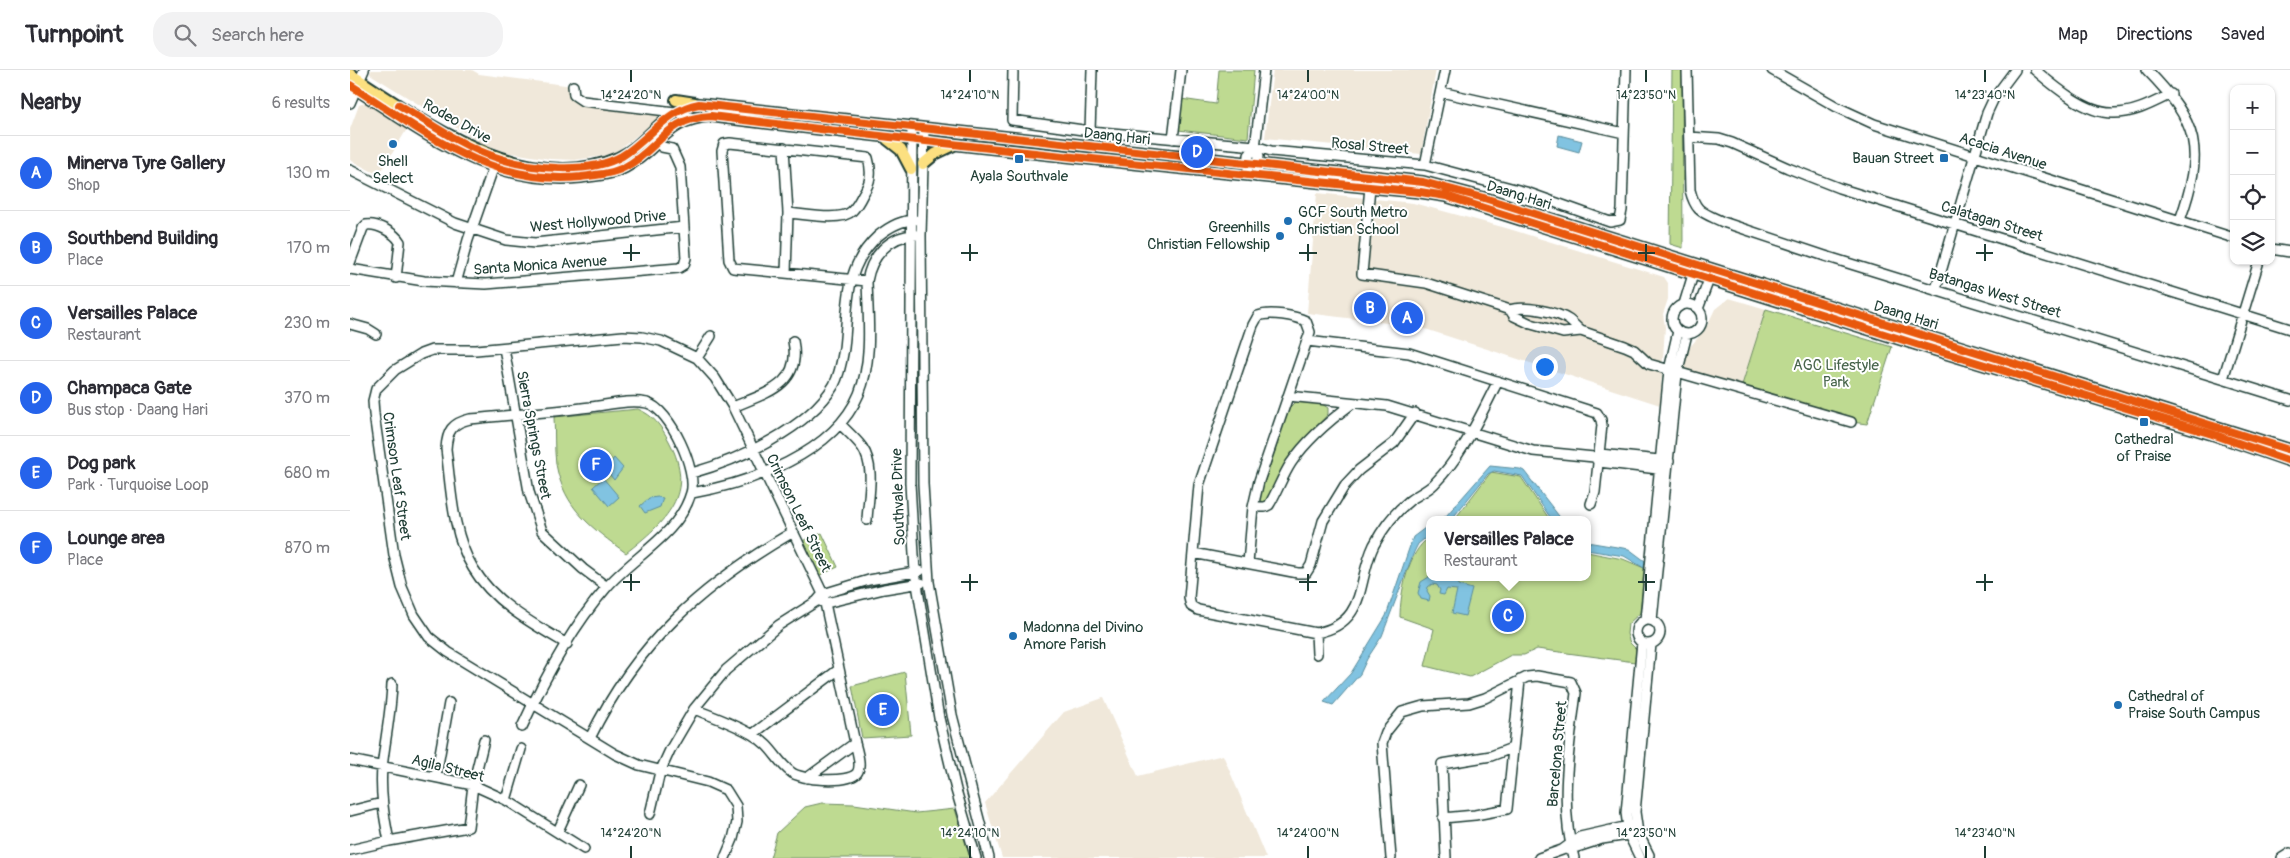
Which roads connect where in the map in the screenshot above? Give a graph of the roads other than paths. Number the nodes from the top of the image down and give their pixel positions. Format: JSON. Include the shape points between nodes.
{"nodes":[{"id":1,"x":364,"y":70,"type":"edge"},
{"id":2,"x":1013,"y":70,"type":"edge"},
{"id":3,"x":1092,"y":70,"type":"edge"},
{"id":4,"x":1181,"y":70,"type":"edge"},
{"id":5,"x":1264,"y":70,"type":"edge"},
{"id":6,"x":1445,"y":70,"type":"edge"},
{"id":7,"x":1626,"y":70,"type":"edge"},
{"id":8,"x":1687,"y":70,"type":"edge"},
{"id":9,"x":1772,"y":70,"type":"edge"},
{"id":10,"x":2015,"y":70,"type":"edge"},
{"id":11,"x":2034,"y":70,"type":"edge"},
{"id":12,"x":2147,"y":70,"type":"edge"},
{"id":13,"x":354,"y":82,"type":"edge"},
{"id":14,"x":573,"y":86,"type":"dead end"},
{"id":15,"x":1441,"y":92,"type":"junction"},
{"id":16,"x":2171,"y":94,"type":"junction"},
{"id":17,"x":676,"y":100,"type":"dead end"},
{"id":18,"x":350,"y":103,"type":"edge"},
{"id":19,"x":687,"y":106,"type":"junction"},
{"id":20,"x":711,"y":111,"type":"junction"},
{"id":21,"x":675,"y":112,"type":"junction"},
{"id":22,"x":693,"y":118,"type":"junction"},
{"id":23,"x":912,"y":128,"type":"junction"},
{"id":24,"x":924,"y":130,"type":"junction"},
{"id":25,"x":1090,"y":131,"type":"junction"},
{"id":26,"x":1624,"y":133,"type":"junction"},
{"id":27,"x":884,"y":137,"type":"junction"},
{"id":28,"x":1688,"y":137,"type":"junction"},
{"id":29,"x":652,"y":138,"type":"junction"},
{"id":30,"x":1173,"y":139,"type":"junction"},
{"id":31,"x":912,"y":140,"type":"junction"},
{"id":32,"x":923,"y":141,"type":"junction"},
{"id":33,"x":955,"y":144,"type":"junction"},
{"id":34,"x":784,"y":148,"type":"junction"},
{"id":35,"x":1254,"y":155,"type":"junction"},
{"id":36,"x":1976,"y":156,"type":"junction"},
{"id":37,"x":496,"y":163,"type":"junction"},
{"id":38,"x":923,"y":164,"type":"junction"},
{"id":39,"x":1425,"y":165,"type":"junction"},
{"id":40,"x":911,"y":169,"type":"junction"},
{"id":41,"x":350,"y":170,"type":"edge"},
{"id":42,"x":1252,"y":176,"type":"junction"},
{"id":43,"x":1370,"y":187,"type":"junction"},
{"id":44,"x":788,"y":213,"type":"junction"},
{"id":45,"x":911,"y":220,"type":"junction"},
{"id":46,"x":922,"y":220,"type":"junction"},
{"id":47,"x":2180,"y":220,"type":"junction"},
{"id":48,"x":1955,"y":224,"type":"junction"},
{"id":49,"x":684,"y":227,"type":"junction"},
{"id":50,"x":472,"y":230,"type":"junction"},
{"id":51,"x":910,"y":235,"type":"junction"},
{"id":52,"x":922,"y":235,"type":"junction"},
{"id":53,"x":2230,"y":237,"type":"edge"},
{"id":54,"x":2275,"y":250,"type":"edge"},
{"id":55,"x":2290,"y":252,"type":"edge"},
{"id":56,"x":350,"y":263,"type":"edge"},
{"id":57,"x":2258,"y":265,"type":"edge"},
{"id":58,"x":350,"y":269,"type":"edge"},
{"id":59,"x":1695,"y":269,"type":"junction"},
{"id":60,"x":786,"y":273,"type":"junction"},
{"id":61,"x":1710,"y":274,"type":"junction"},
{"id":62,"x":396,"y":278,"type":"junction"},
{"id":63,"x":850,"y":280,"type":"junction"},
{"id":64,"x":867,"y":281,"type":"junction"},
{"id":65,"x":456,"y":283,"type":"junction"},
{"id":66,"x":1936,"y":289,"type":"junction"},
{"id":67,"x":1684,"y":304,"type":"junction"},
{"id":68,"x":1698,"y":309,"type":"junction"},
{"id":69,"x":1510,"y":310,"type":"junction"},
{"id":70,"x":1547,"y":313,"type":"junction"},
{"id":71,"x":2243,"y":315,"type":"junction"},
{"id":72,"x":350,"y":324,"type":"edge"},
{"id":73,"x":1543,"y":328,"type":"junction"},
{"id":74,"x":2290,"y":328,"type":"edge"},
{"id":75,"x":1581,"y":331,"type":"junction"},
{"id":76,"x":1682,"y":333,"type":"junction"},
{"id":77,"x":376,"y":334,"type":"dead end"},
{"id":78,"x":712,"y":336,"type":"dead end"},
{"id":79,"x":793,"y":341,"type":"dead end"},
{"id":80,"x":1307,"y":341,"type":"junction"},
{"id":81,"x":504,"y":348,"type":"junction"},
{"id":82,"x":697,"y":358,"type":"junction"},
{"id":83,"x":1674,"y":370,"type":"junction"},
{"id":84,"x":2222,"y":379,"type":"junction"},
{"id":85,"x":1498,"y":380,"type":"junction"},
{"id":86,"x":1288,"y":396,"type":"junction"},
{"id":87,"x":2290,"y":400,"type":"edge"},
{"id":88,"x":1353,"y":403,"type":"junction"},
{"id":89,"x":733,"y":407,"type":"junction"},
{"id":90,"x":1415,"y":413,"type":"junction"},
{"id":91,"x":514,"y":415,"type":"junction"},
{"id":92,"x":1851,"y":422,"type":"dead end"},
{"id":93,"x":840,"y":424,"type":"junction"},
{"id":94,"x":1472,"y":432,"type":"junction"},
{"id":95,"x":752,"y":449,"type":"junction"},
{"id":96,"x":2290,"y":450,"type":"edge"},
{"id":97,"x":1597,"y":458,"type":"junction"},
{"id":98,"x":2290,"y":461,"type":"edge"},
{"id":99,"x":1665,"y":465,"type":"junction"},
{"id":100,"x":764,"y":472,"type":"junction"},
{"id":101,"x":692,"y":473,"type":"junction"},
{"id":102,"x":692,"y":492,"type":"junction"},
{"id":103,"x":1591,"y":504,"type":"dead end"},
{"id":104,"x":1253,"y":507,"type":"junction"},
{"id":105,"x":867,"y":520,"type":"dead end"},
{"id":106,"x":793,"y":532,"type":"junction"},
{"id":107,"x":1193,"y":553,"type":"junction"},
{"id":108,"x":1248,"y":562,"type":"junction"},
{"id":109,"x":928,"y":570,"type":"junction"},
{"id":110,"x":915,"y":572,"type":"junction"},
{"id":111,"x":929,"y":582,"type":"junction"},
{"id":112,"x":916,"y":584,"type":"junction"},
{"id":113,"x":607,"y":587,"type":"junction"},
{"id":114,"x":822,"y":599,"type":"junction"},
{"id":115,"x":1649,"y":620,"type":"junction"},
{"id":116,"x":1316,"y":633,"type":"junction"},
{"id":117,"x":1646,"y":643,"type":"junction"},
{"id":118,"x":567,"y":644,"type":"junction"},
{"id":119,"x":1317,"y":654,"type":"dead end"},
{"id":120,"x":838,"y":670,"type":"junction"},
{"id":121,"x":1520,"y":680,"type":"junction"},
{"id":122,"x":392,"y":684,"type":"dead end"},
{"id":123,"x":449,"y":703,"type":"dead end"},
{"id":124,"x":532,"y":705,"type":"junction"},
{"id":125,"x":694,"y":709,"type":"junction"},
{"id":126,"x":522,"y":727,"type":"dead end"},
{"id":127,"x":753,"y":734,"type":"junction"},
{"id":128,"x":590,"y":738,"type":"junction"},
{"id":129,"x":484,"y":740,"type":"dead end"},
{"id":130,"x":855,"y":743,"type":"junction"},
{"id":131,"x":1512,"y":748,"type":"junction"},
{"id":132,"x":521,"y":749,"type":"dead end"},
{"id":133,"x":350,"y":760,"type":"edge"},
{"id":134,"x":382,"y":768,"type":"junction"},
{"id":135,"x":660,"y":772,"type":"junction"},
{"id":136,"x":436,"y":776,"type":"junction"},
{"id":137,"x":807,"y":778,"type":"junction"},
{"id":138,"x":474,"y":785,"type":"junction"},
{"id":139,"x":579,"y":785,"type":"dead end"},
{"id":140,"x":506,"y":800,"type":"junction"},
{"id":141,"x":382,"y":803,"type":"junction"},
{"id":142,"x":350,"y":811,"type":"edge"},
{"id":143,"x":650,"y":814,"type":"dead end"},
{"id":144,"x":1443,"y":818,"type":"junction"},
{"id":145,"x":1632,"y":830,"type":"junction"},
{"id":146,"x":558,"y":831,"type":"junction"},
{"id":147,"x":389,"y":841,"type":"junction"},
{"id":148,"x":584,"y":849,"type":"dead end"},
{"id":149,"x":350,"y":850,"type":"edge"},
{"id":150,"x":1572,"y":850,"type":"edge"},
{"id":151,"x":2290,"y":853,"type":"edge"},
{"id":152,"x":1644,"y":857,"type":"edge"},
{"id":153,"x":725,"y":858,"type":"edge"},
{"id":154,"x":976,"y":858,"type":"edge"},
{"id":155,"x":989,"y":858,"type":"edge"},
{"id":156,"x":1392,"y":858,"type":"edge"},
{"id":157,"x":1446,"y":858,"type":"edge"},
{"id":158,"x":1539,"y":858,"type":"edge"},
{"id":159,"x":2282,"y":858,"type":"edge"}],
"edges":[{"from":1,"to":13,"type":"street"},
{"from":2,"to":25,"type":"street","name":"Rosal Street","via":[[1012,120]]},
{"from":3,"to":25,"type":"street"},
{"from":4,"to":30,"type":"street"},
{"from":5,"to":35,"type":"street"},
{"from":6,"to":15,"type":"street"},
{"from":7,"to":26,"type":"street","name":"Rosal Street"},
{"from":8,"to":28,"type":"street"},
{"from":9,"to":36,"type":"street","name":"Acacia Avenue","via":[[1854,116]]},
{"from":10,"to":36,"type":"street","via":[[1994,98]]},
{"from":11,"to":16,"type":"street","via":[[2059,91],[2098,111],[2112,114],[2136,110]]},
{"from":12,"to":16,"type":"street"},
{"from":13,"to":18,"type":"street"},
{"from":13,"to":37,"type":"main road","name":"Rodeo Drive"},
{"from":14,"to":21,"type":"street","via":[[574,95],[583,101]]},
{"from":15,"to":26,"type":"street"},
{"from":15,"to":39,"type":"street"},
{"from":16,"to":47,"type":"street","via":[[2187,121],[2194,142],[2195,164],[2190,192]]},
{"from":17,"to":20,"type":"main road"},
{"from":19,"to":20,"type":"main road","name":"Rodeo Drive","via":[[699,104]]},
{"from":19,"to":21,"type":"main road","name":"Rodeo Drive"},
{"from":19,"to":22,"type":"street"},
{"from":20,"to":22,"type":"main road","name":"Rodeo Drive"},
{"from":20,"to":23,"type":"main road","name":"Daang Hari"},
{"from":20,"to":27,"type":"main road","name":"Daang Hari"},
{"from":21,"to":22,"type":"street"},
{"from":21,"to":29,"type":"main road","name":"Rodeo Drive"},
{"from":22,"to":29,"type":"main road","name":"Rodeo Drive"},
{"from":23,"to":24,"type":"main road","name":"Daang Hari"},
{"from":23,"to":31,"type":"street","name":"Southvale Drive"},
{"from":24,"to":32,"type":"street","name":"Southvale Drive"},
{"from":24,"to":35,"type":"main road","name":"Daang Hari"},
{"from":25,"to":30,"type":"street","name":"Rosal Street"},
{"from":26,"to":39,"type":"street","name":"Rosal Street","via":[[1622,210],[1620,220],[1610,222],[1526,192]]},
{"from":27,"to":31,"type":"main road","name":"Daang Hari"},
{"from":27,"to":40,"type":"main road","via":[[901,150]]},
{"from":28,"to":48,"type":"street","name":"Calatagan Street","via":[[1732,143],[1839,188]]},
{"from":28,"to":66,"type":"street","name":"Batangas West Street","via":[[1690,190],[1694,206],[1723,222]]},
{"from":29,"to":37,"type":"main road","name":"Rodeo Drive","via":[[620,157],[576,168]]},
{"from":29,"to":49,"type":"street","name":"Santa Monica Avenue","via":[[662,147],[672,149],[678,158]]},
{"from":30,"to":35,"type":"street","name":"Rosal Street"},
{"from":31,"to":32,"type":"main road","name":"Daang Hari"},
{"from":31,"to":40,"type":"street","name":"Southvale Drive"},
{"from":32,"to":33,"type":"main road","name":"Daang Hari"},
{"from":32,"to":38,"type":"street","name":"Southvale Drive"},
{"from":33,"to":38,"type":"main road"},
{"from":33,"to":42,"type":"main road","name":"Daang Hari"},
{"from":34,"to":44,"type":"street"},
{"from":34,"to":44,"type":"street","via":[[868,158],[871,170],[869,184],[847,215]]},
{"from":34,"to":60,"type":"street","via":[[730,143],[724,144],[722,151],[730,265],[733,268]]},
{"from":35,"to":39,"type":"street","name":"Rosal Street","via":[[1271,151]]},
{"from":35,"to":42,"type":"street"},
{"from":35,"to":59,"type":"main road","name":"Daang Hari","via":[[1423,182],[1476,196]]},
{"from":36,"to":47,"type":"street","name":"Acacia Avenue"},
{"from":36,"to":48,"type":"street"},
{"from":37,"to":50,"type":"street"},
{"from":38,"to":46,"type":"street","name":"Southvale Drive"},
{"from":40,"to":45,"type":"street","name":"Southvale Drive"},
{"from":41,"to":50,"type":"street","name":"West Hollywood Drive"},
{"from":42,"to":43,"type":"main road","name":"Daang Hari"},
{"from":43,"to":59,"type":"main road","name":"Daang Hari","via":[[1446,196]]},
{"from":43,"to":69,"type":"street","via":[[1362,274],[1426,283]]},
{"from":44,"to":60,"type":"street"},
{"from":45,"to":46,"type":"street"},
{"from":45,"to":51,"type":"street","name":"Southvale Drive"},
{"from":45,"to":63,"type":"street","via":[[890,227],[872,241],[856,263]]},
{"from":46,"to":52,"type":"street","name":"Southvale Drive"},
{"from":47,"to":53,"type":"street","name":"Acacia Avenue"},
{"from":48,"to":66,"type":"street"},
{"from":48,"to":71,"type":"street","name":"Calatagan Street"},
{"from":49,"to":50,"type":"street","name":"West Hollywood Drive","via":[[535,243],[506,240]]},
{"from":49,"to":65,"type":"street","name":"Santa Monica Avenue","via":[[686,262],[679,268],[512,282]]},
{"from":50,"to":65,"type":"street"},
{"from":51,"to":52,"type":"street"},
{"from":51,"to":64,"type":"street","via":[[895,240],[882,250],[873,260]]},
{"from":51,"to":110,"type":"street","name":"Southvale Drive","via":[[910,484]]},
{"from":52,"to":109,"type":"street","name":"Southvale Drive","via":[[923,484]]},
{"from":54,"to":55,"type":"street"},
{"from":56,"to":62,"type":"street","via":[[363,228],[366,225],[376,226],[393,234],[400,242]]},
{"from":57,"to":71,"type":"street"},
{"from":58,"to":62,"type":"street","name":"Santa Monica Avenue"},
{"from":59,"to":61,"type":"main road","name":"Daang Hari"},
{"from":59,"to":67,"type":"street"},
{"from":60,"to":63,"type":"street"},
{"from":61,"to":68,"type":"street"},
{"from":61,"to":96,"type":"main road","name":"Daang Hari"},
{"from":61,"to":98,"type":"main road","name":"Daang Hari"},
{"from":62,"to":65,"type":"street","name":"Santa Monica Avenue"},
{"from":63,"to":64,"type":"street"},
{"from":63,"to":95,"type":"street","via":[[842,364],[835,384],[806,417]]},
{"from":64,"to":93,"type":"street","via":[[868,342],[864,374],[859,394]]},
{"from":66,"to":84,"type":"street","name":"Batangas West Street"},
{"from":67,"to":68,"type":"street","via":[[1692,304]]},
{"from":67,"to":76,"type":"street","via":[[1675,309],[1672,323]]},
{"from":68,"to":76,"type":"street","via":[[1702,323],[1696,331]]},
{"from":69,"to":70,"type":"street","via":[[1530,308]]},
{"from":69,"to":73,"type":"street","via":[[1522,321]]},
{"from":70,"to":73,"type":"street","via":[[1553,322]]},
{"from":70,"to":73,"type":"street","via":[[1537,318]]},
{"from":70,"to":75,"type":"street","via":[[1568,319]]},
{"from":71,"to":74,"type":"street","name":"Calatagan Street"},
{"from":71,"to":84,"type":"street"},
{"from":72,"to":77,"type":"street"},
{"from":73,"to":75,"type":"street","via":[[1563,333]]},
{"from":75,"to":83,"type":"street","via":[[1634,350],[1650,364]]},
{"from":76,"to":83,"type":"street"},
{"from":78,"to":82,"type":"street"},
{"from":79,"to":89,"type":"street","via":[[793,367],[788,378],[777,387]]},
{"from":80,"to":85,"type":"street","via":[[1409,353]]},
{"from":80,"to":86,"type":"street"},
{"from":80,"to":107,"type":"street","via":[[1310,326],[1306,321],[1267,314],[1255,320],[1204,466],[1196,503]]},
{"from":81,"to":82,"type":"street","name":"Crimson Leaf Street","via":[[642,336]]},
{"from":81,"to":91,"type":"street","name":"Sierra Springs Street"},
{"from":81,"to":124,"type":"street","name":"Crimson Leaf Street","via":[[432,350],[421,354],[395,370],[376,389],[374,414],[394,555],[402,587],[414,614],[429,637],[448,652]]},
{"from":82,"to":89,"type":"street","name":"Crimson Leaf Street","via":[[715,378]]},
{"from":83,"to":92,"type":"street"},
{"from":83,"to":99,"type":"street"},
{"from":84,"to":87,"type":"street","name":"Batangas West Street"},
{"from":85,"to":94,"type":"street"},
{"from":85,"to":97,"type":"street","via":[[1597,413],[1602,425]]},
{"from":86,"to":88,"type":"street"},
{"from":86,"to":104,"type":"street"},
{"from":88,"to":90,"type":"street"},
{"from":88,"to":104,"type":"street","via":[[1333,418],[1299,453],[1269,505]]},
{"from":89,"to":95,"type":"street","name":"Crimson Leaf Street"},
{"from":90,"to":94,"type":"street"},
{"from":90,"to":108,"type":"street","via":[[1394,443],[1345,485],[1323,522],[1306,573]]},
{"from":91,"to":101,"type":"street","via":[[622,403],[648,404],[663,414],[688,458]]},
{"from":91,"to":113,"type":"street","name":"Sierra Springs Street","via":[[529,492],[542,532]]},
{"from":91,"to":118,"type":"street","via":[[460,421],[450,428],[446,449],[459,535],[472,568],[489,589],[508,607]]},
{"from":93,"to":100,"type":"street","via":[[810,450]]},
{"from":93,"to":105,"type":"street","via":[[862,448],[867,459],[870,470]]},
{"from":94,"to":97,"type":"street","via":[[1533,451]]},
{"from":94,"to":116,"type":"street","via":[[1433,484],[1397,511],[1382,531],[1373,548],[1352,614],[1329,631]]},
{"from":95,"to":100,"type":"street","name":"Crimson Leaf Street"},
{"from":95,"to":101,"type":"street"},
{"from":97,"to":99,"type":"street"},
{"from":97,"to":103,"type":"street"},
{"from":99,"to":115,"type":"street"},
{"from":100,"to":102,"type":"street","via":[[738,482]]},
{"from":100,"to":106,"type":"street","name":"Crimson Leaf Street"},
{"from":101,"to":102,"type":"street"},
{"from":102,"to":113,"type":"street","via":[[678,519]]},
{"from":104,"to":108,"type":"street"},
{"from":106,"to":114,"type":"street","name":"Crimson Leaf Street"},
{"from":106,"to":128,"type":"street","via":[[725,574],[680,611],[621,682]]},
{"from":107,"to":108,"type":"street"},
{"from":107,"to":116,"type":"street","via":[[1189,598],[1194,608]]},
{"from":109,"to":110,"type":"street"},
{"from":109,"to":111,"type":"street","name":"Southvale Drive"},
{"from":110,"to":112,"type":"street","name":"Southvale Drive"},
{"from":110,"to":114,"type":"street","via":[[869,580]]},
{"from":111,"to":112,"type":"street"},
{"from":111,"to":155,"type":"street","name":"Southvale Drive","via":[[952,715]]},
{"from":112,"to":114,"type":"street"},
{"from":112,"to":154,"type":"street","name":"Southvale Drive","via":[[939,718]]},
{"from":113,"to":118,"type":"street"},
{"from":114,"to":120,"type":"street","name":"Crimson Leaf Street"},
{"from":114,"to":125,"type":"street","via":[[779,625],[740,658]]},
{"from":115,"to":117,"type":"street","via":[[1641,622],[1636,630],[1636,635]]},
{"from":115,"to":117,"type":"street","via":[[1657,623],[1660,633],[1659,638]]},
{"from":116,"to":119,"type":"street"},
{"from":117,"to":145,"type":"street"},
{"from":118,"to":124,"type":"street"},
{"from":120,"to":127,"type":"street"},
{"from":120,"to":130,"type":"street","name":"Crimson Leaf Street"},
{"from":121,"to":131,"type":"street"},
{"from":121,"to":150,"type":"street","name":"Barcelona Street","via":[[1537,676],[1566,679],[1574,686],[1566,804]]},
{"from":121,"to":156,"type":"street","name":"Barcelona Street","via":[[1469,703],[1411,708],[1392,721],[1386,732],[1382,756]]},
{"from":122,"to":134,"type":"street","via":[[392,710]]},
{"from":123,"to":136,"type":"street"},
{"from":124,"to":126,"type":"street"},
{"from":124,"to":128,"type":"street","name":"Crimson Leaf Street"},
{"from":125,"to":127,"type":"street"},
{"from":125,"to":135,"type":"street"},
{"from":127,"to":137,"type":"street","via":[[775,752],[792,773]]},
{"from":128,"to":135,"type":"street","name":"Crimson Leaf Street","via":[[615,754]]},
{"from":129,"to":138,"type":"street"},
{"from":130,"to":137,"type":"street"},
{"from":130,"to":137,"type":"street","name":"Crimson Leaf Street","via":[[858,772],[838,780]]},
{"from":131,"to":144,"type":"street","via":[[1507,809]]},
{"from":131,"to":144,"type":"street","via":[[1491,756],[1442,764]]},
{"from":132,"to":140,"type":"street"},
{"from":133,"to":134,"type":"street","name":"Agila Street"},
{"from":134,"to":136,"type":"street","name":"Agila Street"},
{"from":134,"to":141,"type":"street"},
{"from":135,"to":143,"type":"street"},
{"from":135,"to":153,"type":"street","name":"Crimson Leaf Street","via":[[708,782],[726,790],[736,806],[737,822]]},
{"from":136,"to":138,"type":"street","name":"Agila Street"},
{"from":138,"to":140,"type":"street","name":"Agila Street"},
{"from":138,"to":147,"type":"street","via":[[468,827]]},
{"from":139,"to":146,"type":"street"},
{"from":140,"to":146,"type":"street","name":"Agila Street"},
{"from":141,"to":142,"type":"street"},
{"from":141,"to":147,"type":"street"},
{"from":144,"to":157,"type":"street"},
{"from":145,"to":150,"type":"street","via":[[1580,837]]},
{"from":145,"to":152,"type":"street"},
{"from":146,"to":148,"type":"street","name":"Agila Street"},
{"from":147,"to":149,"type":"street"},
{"from":150,"to":158,"type":"street"},
{"from":151,"to":159,"type":"street"}]}
